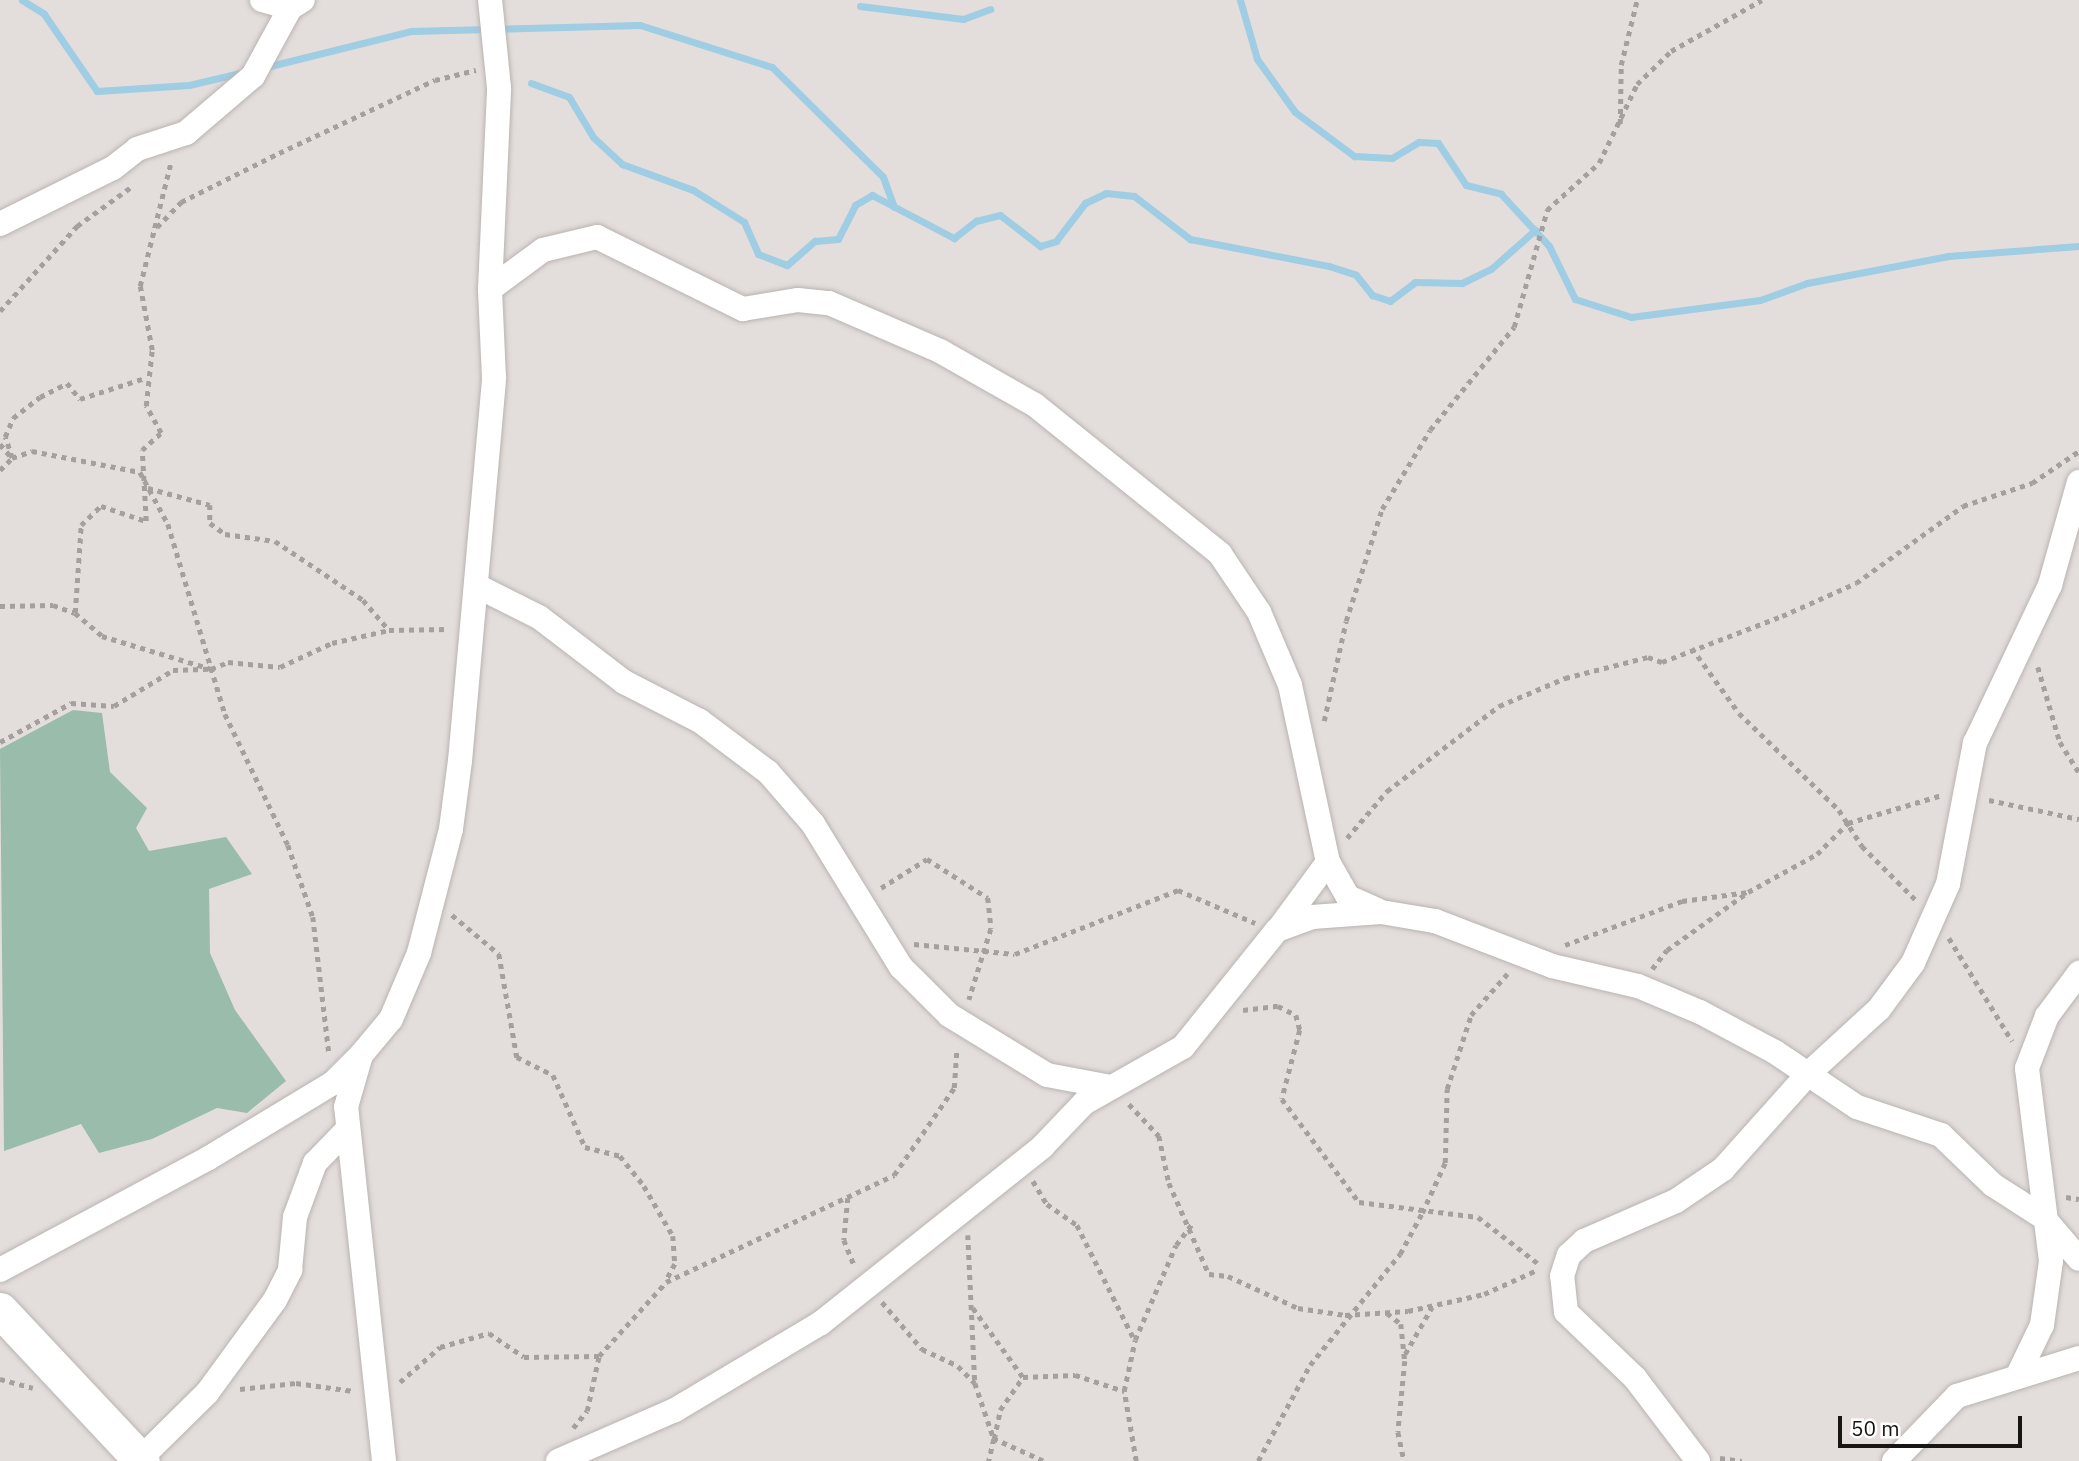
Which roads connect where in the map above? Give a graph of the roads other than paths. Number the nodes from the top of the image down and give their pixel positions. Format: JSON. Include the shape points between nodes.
{"nodes":[{"id":1,"x":262,"y":0,"type":"edge"},
{"id":2,"x":491,"y":0,"type":"edge"},
{"id":3,"x":296,"y":4,"type":"edge"},
{"id":4,"x":0,"y":224,"type":"edge"},
{"id":5,"x":490,"y":289,"type":"junction"},
{"id":6,"x":2079,"y":482,"type":"edge"},
{"id":7,"x":477,"y":586,"type":"junction"},
{"id":8,"x":1328,"y":862,"type":"junction"},
{"id":9,"x":1381,"y":912,"type":"junction"},
{"id":10,"x":1277,"y":930,"type":"junction"},
{"id":11,"x":2079,"y":973,"type":"edge"},
{"id":12,"x":361,"y":1055,"type":"junction"},
{"id":13,"x":1808,"y":1074,"type":"junction"},
{"id":14,"x":1111,"y":1087,"type":"junction"},
{"id":15,"x":346,"y":1131,"type":"junction"},
{"id":16,"x":2043,"y":1217,"type":"junction"},
{"id":17,"x":2079,"y":1259,"type":"edge"},
{"id":18,"x":0,"y":1270,"type":"edge"},
{"id":19,"x":0,"y":1310,"type":"edge"},
{"id":20,"x":2079,"y":1357,"type":"edge"},
{"id":21,"x":2018,"y":1375,"type":"junction"},
{"id":22,"x":140,"y":1460,"type":"edge"},
{"id":23,"x":384,"y":1461,"type":"edge"},
{"id":24,"x":558,"y":1461,"type":"edge"},
{"id":25,"x":1698,"y":1461,"type":"edge"},
{"id":26,"x":1894,"y":1461,"type":"edge"}],
"edges":[{"from":1,"to":3,"type":"street"},
{"from":2,"to":5,"type":"street","via":[[498,64]]},
{"from":3,"to":4,"type":"street","via":[[253,76],[176,138],[137,149],[113,168]]},
{"from":5,"to":7,"type":"street","via":[[494,378]]},
{"from":5,"to":8,"type":"street","via":[[543,250],[597,237],[743,309],[798,300],[829,303],[940,351],[1035,405],[1188,522],[1220,554],[1259,612],[1290,685]]},
{"from":6,"to":13,"type":"street","via":[[2049,585],[1979,732],[1961,794],[1948,884],[1936,921],[1879,1009]]},
{"from":7,"to":12,"type":"street","via":[[455,802],[435,901],[395,1010]]},
{"from":7,"to":14,"type":"street","via":[[539,617],[624,682],[701,721],[768,772],[813,824],[901,967],[961,1023],[1047,1074]]},
{"from":8,"to":9,"type":"street","via":[[1348,897]]},
{"from":8,"to":10,"type":"street"},
{"from":9,"to":10,"type":"street","via":[[1312,917]]},
{"from":9,"to":13,"type":"street","via":[[1435,921],[1531,959],[1638,985],[1711,1018]]},
{"from":10,"to":14,"type":"street","via":[[1184,1047]]},
{"from":11,"to":16,"type":"street","via":[[2047,1016],[2027,1068]]},
{"from":12,"to":15,"type":"street"},
{"from":12,"to":18,"type":"street","via":[[333,1083]]},
{"from":13,"to":16,"type":"street","via":[[1857,1107],[1941,1135],[1993,1185]]},
{"from":13,"to":25,"type":"street","via":[[1745,1148],[1699,1188],[1584,1241],[1569,1255],[1562,1276],[1566,1312],[1635,1378]]},
{"from":14,"to":24,"type":"street","via":[[870,1287],[754,1366],[675,1410]]},
{"from":15,"to":22,"type":"street","via":[[315,1163],[295,1217],[290,1270],[275,1300],[207,1393]]},
{"from":15,"to":23,"type":"street"},
{"from":16,"to":17,"type":"street"},
{"from":16,"to":21,"type":"street","via":[[2050,1261],[2042,1325]]},
{"from":19,"to":22,"type":"street"},
{"from":20,"to":21,"type":"street"},
{"from":21,"to":26,"type":"street","via":[[1957,1396]]}]}
